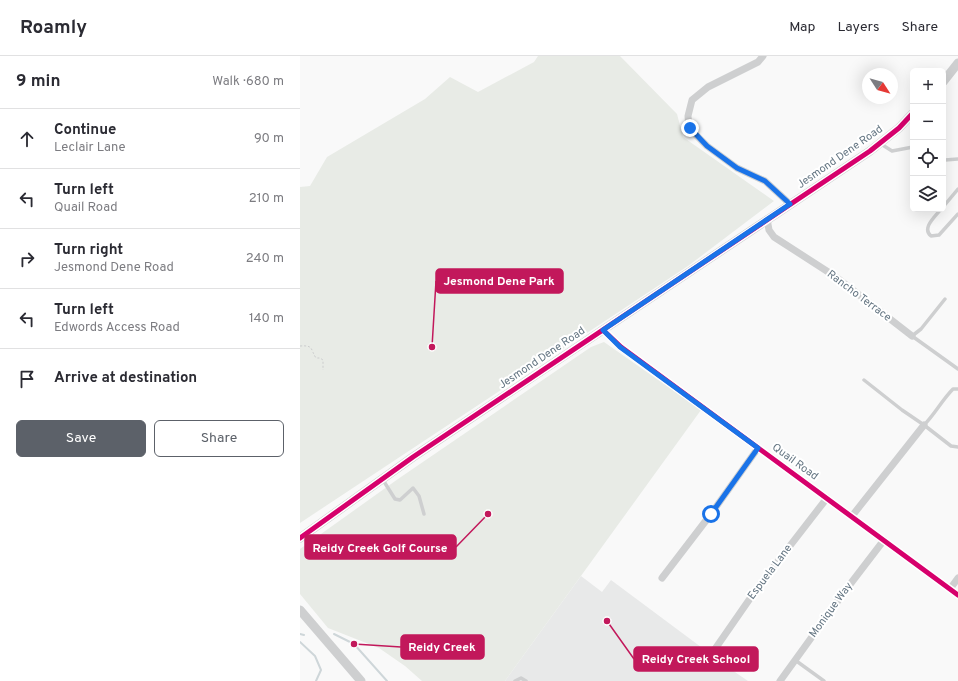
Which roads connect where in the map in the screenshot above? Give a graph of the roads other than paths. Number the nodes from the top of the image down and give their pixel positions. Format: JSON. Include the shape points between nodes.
{"nodes":[{"id":1,"x":763,"y":56,"type":"edge"},
{"id":2,"x":958,"y":63,"type":"edge"},
{"id":3,"x":946,"y":78,"type":"edge"},
{"id":4,"x":910,"y":116,"type":"edge"},
{"id":5,"x":880,"y":143,"type":"junction"},
{"id":6,"x":910,"y":148,"type":"edge"},
{"id":7,"x":958,"y":159,"type":"edge"},
{"id":8,"x":946,"y":160,"type":"edge"},
{"id":9,"x":958,"y":189,"type":"edge"},
{"id":10,"x":946,"y":203,"type":"edge"},
{"id":11,"x":790,"y":204,"type":"junction"},
{"id":12,"x":939,"y":212,"type":"edge"},
{"id":13,"x":958,"y":214,"type":"edge"},
{"id":14,"x":767,"y":219,"type":"junction"},
{"id":15,"x":945,"y":299,"type":"dead end"},
{"id":16,"x":603,"y":330,"type":"junction"},
{"id":17,"x":912,"y":336,"type":"junction"},
{"id":18,"x":958,"y":369,"type":"edge"},
{"id":19,"x":864,"y":380,"type":"dead end"},
{"id":20,"x":958,"y":389,"type":"edge"},
{"id":21,"x":924,"y":425,"type":"junction"},
{"id":22,"x":958,"y":447,"type":"edge"},
{"id":23,"x":758,"y":448,"type":"junction"},
{"id":24,"x":382,"y":479,"type":"junction"},
{"id":25,"x":826,"y":498,"type":"junction"},
{"id":26,"x":424,"y":514,"type":"dead end"},
{"id":27,"x":852,"y":516,"type":"junction"},
{"id":28,"x":300,"y":538,"type":"edge"},
{"id":29,"x":884,"y":540,"type":"junction"},
{"id":30,"x":662,"y":578,"type":"dead end"},
{"id":31,"x":958,"y":578,"type":"edge"},
{"id":32,"x":950,"y":589,"type":"junction"},
{"id":33,"x":958,"y":594,"type":"edge"},
{"id":34,"x":300,"y":610,"type":"edge"},
{"id":35,"x":715,"y":649,"type":"dead end"},
{"id":36,"x":795,"y":660,"type":"junction"},
{"id":37,"x":361,"y":681,"type":"edge"},
{"id":38,"x":515,"y":681,"type":"edge"},
{"id":39,"x":526,"y":681,"type":"edge"},
{"id":40,"x":780,"y":681,"type":"edge"},
{"id":41,"x":824,"y":681,"type":"edge"}],
"edges":[{"from":1,"to":11,"type":"street","via":[[758,62],[708,87],[692,100],[688,116],[690,128],[707,146],[737,168],[765,181]]},
{"from":2,"to":3,"type":"street"},
{"from":4,"to":5,"type":"street","name":"Jesmond Dene Road"},
{"from":5,"to":6,"type":"lane","via":[[892,151]]},
{"from":5,"to":11,"type":"street","name":"Jesmond Dene Road"},
{"from":7,"to":8,"type":"lane"},
{"from":9,"to":10,"type":"lane"},
{"from":11,"to":14,"type":"street","name":"Jesmond Dene Road"},
{"from":12,"to":13,"type":"lane","via":[[927,229],[931,236],[939,235]]},
{"from":14,"to":16,"type":"street","name":"Jesmond Dene Road"},
{"from":14,"to":17,"type":"street","name":"Rancho Terrace","via":[[769,230],[774,237],[836,277]]},
{"from":15,"to":17,"type":"lane","via":[[921,329]]},
{"from":16,"to":23,"type":"street","name":"Quail Road","via":[[620,347]]},
{"from":16,"to":24,"type":"street","name":"Jesmond Dene Road"},
{"from":17,"to":18,"type":"lane","name":"Rancho Terrace"},
{"from":19,"to":21,"type":"lane"},
{"from":20,"to":21,"type":"lane","via":[[953,389]]},
{"from":21,"to":22,"type":"lane","via":[[951,446]]},
{"from":21,"to":27,"type":"street"},
{"from":23,"to":25,"type":"street","name":"Quail Road"},
{"from":23,"to":30,"type":"street"},
{"from":24,"to":26,"type":"lane","via":[[396,499],[400,500],[413,488],[419,496]]},
{"from":24,"to":28,"type":"street","name":"Jesmond Dene Road"},
{"from":25,"to":27,"type":"street","name":"Quail Road"},
{"from":25,"to":35,"type":"street","name":"Espuela Lane","via":[[758,587]]},
{"from":27,"to":29,"type":"street","name":"Quail Road"},
{"from":29,"to":32,"type":"street","name":"Quail Road"},
{"from":29,"to":36,"type":"street","name":"Monique Way"},
{"from":31,"to":32,"type":"street"},
{"from":32,"to":33,"type":"street","name":"Quail Road"},
{"from":34,"to":37,"type":"street"},
{"from":36,"to":40,"type":"street","name":"Monique Way"},
{"from":36,"to":41,"type":"lane"},
{"from":38,"to":39,"type":"lane","via":[[520,678]]}]}
